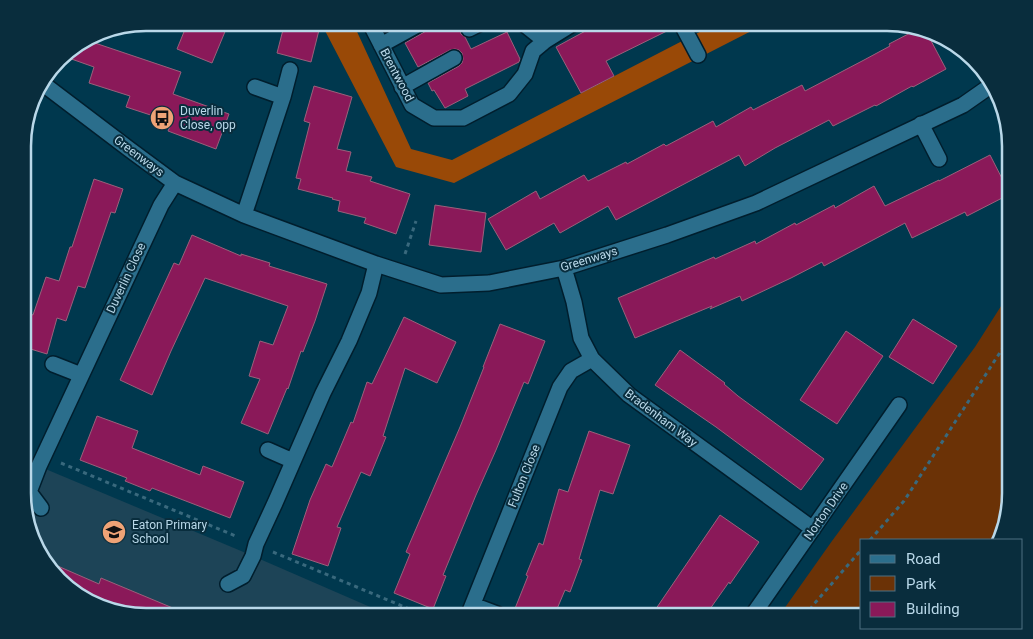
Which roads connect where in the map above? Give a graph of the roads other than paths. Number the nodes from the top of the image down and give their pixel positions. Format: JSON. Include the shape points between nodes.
{"nodes":[{"id":1,"x":375,"y":31,"type":"edge"},
{"id":2,"x":406,"y":31,"type":"edge"},
{"id":3,"x":533,"y":31,"type":"edge"},
{"id":4,"x":560,"y":31,"type":"edge"},
{"id":5,"x":686,"y":31,"type":"edge"},
{"id":6,"x":545,"y":40,"type":"junction"},
{"id":7,"x":382,"y":45,"type":"junction"},
{"id":8,"x":698,"y":55,"type":"dead end"},
{"id":9,"x":454,"y":58,"type":"dead end"},
{"id":10,"x":290,"y":70,"type":"dead end"},
{"id":11,"x":255,"y":87,"type":"dead end"},
{"id":12,"x":402,"y":87,"type":"junction"},
{"id":13,"x":48,"y":88,"type":"edge"},
{"id":14,"x":986,"y":89,"type":"edge"},
{"id":15,"x":283,"y":97,"type":"junction"},
{"id":16,"x":921,"y":124,"type":"junction"},
{"id":17,"x":939,"y":159,"type":"dead end"},
{"id":18,"x":175,"y":183,"type":"junction"},
{"id":19,"x":244,"y":215,"type":"junction"},
{"id":20,"x":376,"y":264,"type":"junction"},
{"id":21,"x":564,"y":268,"type":"junction"},
{"id":22,"x":592,"y":359,"type":"junction"},
{"id":23,"x":53,"y":364,"type":"dead end"},
{"id":24,"x":81,"y":375,"type":"junction"},
{"id":25,"x":899,"y":404,"type":"dead end"},
{"id":26,"x":268,"y":450,"type":"dead end"},
{"id":27,"x":293,"y":461,"type":"junction"},
{"id":28,"x":31,"y":487,"type":"edge"},
{"id":29,"x":31,"y":495,"type":"edge"},
{"id":30,"x":41,"y":508,"type":"dead end"},
{"id":31,"x":813,"y":529,"type":"junction"},
{"id":32,"x":228,"y":584,"type":"dead end"},
{"id":33,"x":471,"y":608,"type":"edge"},
{"id":34,"x":758,"y":608,"type":"edge"}],
"edges":[{"from":1,"to":7,"type":"street","name":"Brentwood"},
{"from":2,"to":7,"type":"street"},
{"from":3,"to":6,"type":"street"},
{"from":4,"to":6,"type":"street","name":"Brentwood"},
{"from":5,"to":8,"type":"street"},
{"from":6,"to":12,"type":"street","name":"Brentwood","via":[[534,51],[525,74],[509,94],[463,118],[434,118],[412,105]]},
{"from":7,"to":12,"type":"street","name":"Brentwood"},
{"from":9,"to":12,"type":"street"},
{"from":10,"to":15,"type":"street"},
{"from":11,"to":15,"type":"street"},
{"from":13,"to":18,"type":"street","name":"Greenways"},
{"from":14,"to":16,"type":"street","name":"Greenways","via":[[963,105]]},
{"from":15,"to":19,"type":"street"},
{"from":16,"to":17,"type":"street"},
{"from":16,"to":21,"type":"street","name":"Greenways","via":[[756,203]]},
{"from":18,"to":19,"type":"street","name":"Greenways"},
{"from":18,"to":24,"type":"street","name":"Duverlin Close","via":[[161,205]]},
{"from":19,"to":20,"type":"street","name":"Greenways"},
{"from":20,"to":21,"type":"street","name":"Greenways","via":[[441,285],[489,283]]},
{"from":20,"to":27,"type":"street","via":[[369,293],[349,341]]},
{"from":21,"to":22,"type":"street","name":"Bradenham Way","via":[[581,338]]},
{"from":22,"to":31,"type":"street","name":"Bradenham Way","via":[[629,395]]},
{"from":22,"to":33,"type":"street","name":"Fulton Close","via":[[571,371],[560,387]]},
{"from":23,"to":24,"type":"street"},
{"from":24,"to":28,"type":"street","name":"Duverlin Close"},
{"from":25,"to":31,"type":"street","name":"Norton Drive"},
{"from":26,"to":27,"type":"street"},
{"from":27,"to":32,"type":"street","via":[[243,576]]},
{"from":29,"to":30,"type":"street","name":"Duverlin Close"},
{"from":31,"to":34,"type":"street","name":"Norton Drive"}]}
